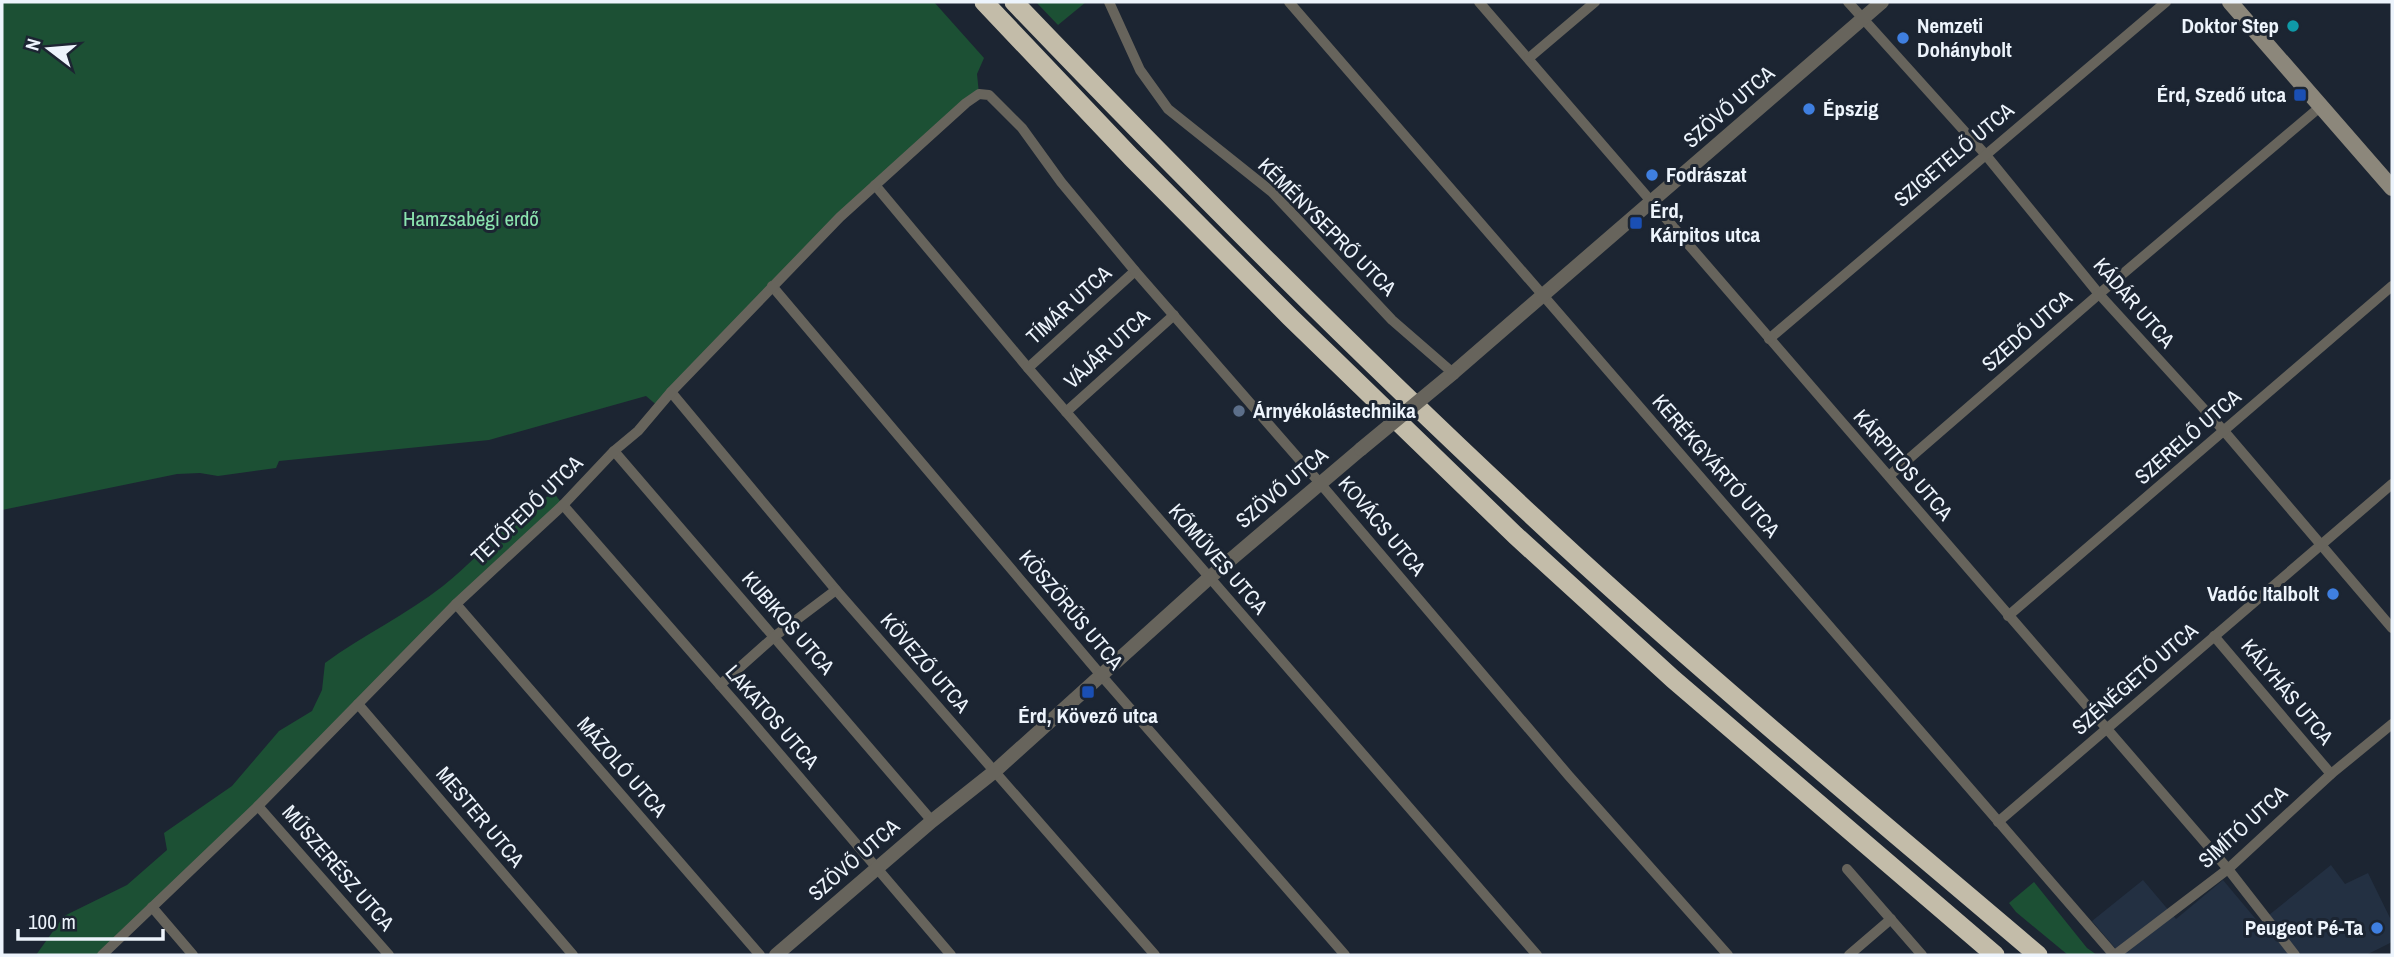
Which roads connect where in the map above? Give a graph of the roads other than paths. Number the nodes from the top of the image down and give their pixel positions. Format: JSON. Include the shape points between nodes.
{"nodes":[{"id":1,"x":984,"y":2,"type":"edge"},
{"id":2,"x":1014,"y":2,"type":"edge"},
{"id":3,"x":1109,"y":2,"type":"edge"},
{"id":4,"x":1289,"y":2,"type":"edge"},
{"id":5,"x":1479,"y":2,"type":"edge"},
{"id":6,"x":1595,"y":2,"type":"edge"},
{"id":7,"x":1848,"y":2,"type":"edge"},
{"id":8,"x":1882,"y":2,"type":"edge"},
{"id":9,"x":2166,"y":2,"type":"edge"},
{"id":10,"x":2230,"y":2,"type":"edge"},
{"id":11,"x":1863,"y":19,"type":"junction"},
{"id":12,"x":1529,"y":58,"type":"junction"},
{"id":13,"x":979,"y":94,"type":"joint"},
{"id":14,"x":2320,"y":107,"type":"junction"},
{"id":15,"x":1985,"y":154,"type":"junction"},
{"id":16,"x":875,"y":185,"type":"junction"},
{"id":17,"x":2392,"y":188,"type":"edge"},
{"id":18,"x":1651,"y":202,"type":"junction"},
{"id":19,"x":1135,"y":271,"type":"junction"},
{"id":20,"x":772,"y":286,"type":"junction"},
{"id":21,"x":2392,"y":286,"type":"edge"},
{"id":22,"x":2099,"y":294,"type":"junction"},
{"id":23,"x":1543,"y":295,"type":"junction"},
{"id":24,"x":1174,"y":315,"type":"junction"},
{"id":25,"x":1769,"y":339,"type":"junction"},
{"id":26,"x":1028,"y":368,"type":"junction"},
{"id":27,"x":1453,"y":373,"type":"junction"},
{"id":28,"x":671,"y":392,"type":"junction"},
{"id":29,"x":1066,"y":412,"type":"junction"},
{"id":30,"x":2224,"y":431,"type":"junction"},
{"id":31,"x":614,"y":451,"type":"junction"},
{"id":32,"x":1889,"y":476,"type":"junction"},
{"id":33,"x":1320,"y":482,"type":"junction"},
{"id":34,"x":2392,"y":484,"type":"edge"},
{"id":35,"x":563,"y":505,"type":"junction"},
{"id":36,"x":2321,"y":543,"type":"junction"},
{"id":37,"x":1209,"y":578,"type":"junction"},
{"id":38,"x":836,"y":590,"type":"junction"},
{"id":39,"x":456,"y":604,"type":"junction"},
{"id":40,"x":2008,"y":616,"type":"junction"},
{"id":41,"x":2392,"y":628,"type":"edge"},
{"id":42,"x":775,"y":636,"type":"junction"},
{"id":43,"x":2214,"y":636,"type":"junction"},
{"id":44,"x":1100,"y":674,"type":"junction"},
{"id":45,"x":720,"y":685,"type":"junction"},
{"id":46,"x":358,"y":704,"type":"junction"},
{"id":47,"x":2392,"y":724,"type":"edge"},
{"id":48,"x":2107,"y":729,"type":"junction"},
{"id":49,"x":995,"y":771,"type":"junction"},
{"id":50,"x":2331,"y":774,"type":"junction"},
{"id":51,"x":258,"y":806,"type":"junction"},
{"id":52,"x":932,"y":821,"type":"junction"},
{"id":53,"x":1998,"y":822,"type":"junction"},
{"id":54,"x":875,"y":869,"type":"junction"},
{"id":55,"x":1847,"y":869,"type":"dead end"},
{"id":56,"x":2228,"y":869,"type":"junction"},
{"id":57,"x":152,"y":907,"type":"junction"},
{"id":58,"x":1891,"y":919,"type":"junction"},
{"id":59,"x":102,"y":955,"type":"edge"},
{"id":60,"x":193,"y":955,"type":"edge"},
{"id":61,"x":389,"y":955,"type":"edge"},
{"id":62,"x":573,"y":955,"type":"edge"},
{"id":63,"x":760,"y":955,"type":"edge"},
{"id":64,"x":776,"y":955,"type":"edge"},
{"id":65,"x":951,"y":955,"type":"edge"},
{"id":66,"x":1155,"y":955,"type":"edge"},
{"id":67,"x":1345,"y":955,"type":"edge"},
{"id":68,"x":1537,"y":955,"type":"edge"},
{"id":69,"x":1728,"y":955,"type":"edge"},
{"id":70,"x":1849,"y":955,"type":"edge"},
{"id":71,"x":1922,"y":955,"type":"edge"},
{"id":72,"x":1995,"y":955,"type":"edge"},
{"id":73,"x":2038,"y":955,"type":"edge"},
{"id":74,"x":2115,"y":955,"type":"edge"},
{"id":75,"x":2295,"y":955,"type":"edge"}],
"edges":[{"from":1,"to":72,"type":"highway","via":[[1149,176],[1515,535],[1673,679]]},
{"from":2,"to":73,"type":"highway","via":[[1311,304],[1579,558],[1813,766]]},
{"from":3,"to":27,"type":"street","name":"KÉMÉNYSEPRŐ UTCA","via":[[1140,70],[1168,109],[1272,192],[1392,320]]},
{"from":4,"to":23,"type":"street","name":"KERÉKGYÁRTÓ UTCA"},
{"from":5,"to":12,"type":"street","name":"KÁRPITOS UTCA"},
{"from":6,"to":12,"type":"street"},
{"from":7,"to":11,"type":"street","name":"KÁDÁR UTCA"},
{"from":8,"to":11,"type":"street","name":"SZÖVŐ UTCA"},
{"from":9,"to":15,"type":"street","name":"SZIGETELŐ UTCA"},
{"from":10,"to":14,"type":"main road"},
{"from":11,"to":15,"type":"street","name":"KÁDÁR UTCA"},
{"from":11,"to":18,"type":"street","name":"SZÖVŐ UTCA"},
{"from":12,"to":18,"type":"street","name":"KÁRPITOS UTCA"},
{"from":13,"to":16,"type":"street","name":"TETŐFEDŐ UTCA"},
{"from":13,"to":19,"type":"street","name":"KOVÁCS UTCA","via":[[989,95],[1022,128]]},
{"from":14,"to":17,"type":"main road"},
{"from":14,"to":22,"type":"street","name":"SZEDŐ UTCA"},
{"from":15,"to":22,"type":"street","name":"KÁDÁR UTCA"},
{"from":15,"to":25,"type":"street","name":"SZIGETELŐ UTCA"},
{"from":16,"to":20,"type":"street","name":"TETŐFEDŐ UTCA"},
{"from":16,"to":26,"type":"street","name":"KŐMŰVES UTCA"},
{"from":18,"to":23,"type":"street","name":"SZÖVŐ UTCA"},
{"from":18,"to":25,"type":"street","name":"KÁRPITOS UTCA"},
{"from":19,"to":24,"type":"street","name":"KOVÁCS UTCA"},
{"from":19,"to":26,"type":"street","name":"TÍMÁR UTCA"},
{"from":20,"to":28,"type":"street","name":"TETŐFEDŐ UTCA"},
{"from":20,"to":44,"type":"street","name":"KÖSZÖRŰS UTCA"},
{"from":21,"to":30,"type":"street","name":"SZERELŐ UTCA"},
{"from":22,"to":30,"type":"street","name":"KÁDÁR UTCA"},
{"from":22,"to":32,"type":"street","name":"SZEDŐ UTCA"},
{"from":23,"to":27,"type":"street","name":"SZÖVŐ UTCA"},
{"from":23,"to":53,"type":"street","name":"KERÉKGYÁRTÓ UTCA"},
{"from":24,"to":29,"type":"street","name":"VÁJÁR UTCA"},
{"from":24,"to":33,"type":"street","name":"KOVÁCS UTCA"},
{"from":25,"to":32,"type":"street","name":"KÁRPITOS UTCA"},
{"from":26,"to":29,"type":"street","name":"KŐMŰVES UTCA"},
{"from":27,"to":33,"type":"street","name":"SZÖVŐ UTCA","bridge":true},
{"from":28,"to":31,"type":"street","name":"TETŐFEDŐ UTCA","via":[[639,431]]},
{"from":28,"to":38,"type":"street","name":"KÖVEZŐ UTCA"},
{"from":29,"to":37,"type":"street","name":"KŐMŰVES UTCA"},
{"from":30,"to":36,"type":"street","name":"KÁDÁR UTCA"},
{"from":30,"to":40,"type":"street","name":"SZERELŐ UTCA"},
{"from":31,"to":35,"type":"street","name":"TETŐFEDŐ UTCA"},
{"from":31,"to":42,"type":"street","name":"KUBIKOS UTCA"},
{"from":32,"to":40,"type":"street","name":"KÁRPITOS UTCA"},
{"from":33,"to":37,"type":"street","name":"SZÖVŐ UTCA"},
{"from":33,"to":69,"type":"street","name":"KOVÁCS UTCA"},
{"from":34,"to":36,"type":"street","name":"SZÉNÉGETŐ UTCA"},
{"from":35,"to":39,"type":"street","name":"TETŐFEDŐ UTCA"},
{"from":35,"to":45,"type":"street","name":"LAKATOS UTCA"},
{"from":36,"to":41,"type":"street","name":"KÁDÁR UTCA"},
{"from":36,"to":43,"type":"street","name":"SZÉNÉGETŐ UTCA"},
{"from":37,"to":44,"type":"street","name":"SZÖVŐ UTCA"},
{"from":37,"to":68,"type":"street","name":"KŐMŰVES UTCA"},
{"from":38,"to":42,"type":"street"},
{"from":38,"to":49,"type":"street","name":"KÖVEZŐ UTCA"},
{"from":39,"to":46,"type":"street","name":"TETŐFEDŐ UTCA"},
{"from":39,"to":63,"type":"street","name":"MÁZOLÓ UTCA"},
{"from":40,"to":48,"type":"street","name":"KÁRPITOS UTCA"},
{"from":42,"to":45,"type":"street"},
{"from":42,"to":52,"type":"street","name":"KUBIKOS UTCA"},
{"from":43,"to":48,"type":"street","name":"SZÉNÉGETŐ UTCA"},
{"from":43,"to":50,"type":"street","name":"KÁLYHÁS UTCA"},
{"from":44,"to":49,"type":"street","name":"SZÖVŐ UTCA"},
{"from":44,"to":67,"type":"street","name":"KÖSZÖRŰS UTCA"},
{"from":45,"to":54,"type":"street","name":"LAKATOS UTCA"},
{"from":46,"to":51,"type":"street","name":"TETŐFEDŐ UTCA"},
{"from":46,"to":62,"type":"street","name":"MESTER UTCA"},
{"from":47,"to":50,"type":"street","name":"SIMÍTÓ UTCA"},
{"from":48,"to":53,"type":"street","name":"SZÉNÉGETŐ UTCA"},
{"from":48,"to":56,"type":"street","name":"KÁRPITOS UTCA"},
{"from":49,"to":52,"type":"street","name":"SZÖVŐ UTCA"},
{"from":49,"to":66,"type":"street","name":"KÖVEZŐ UTCA"},
{"from":50,"to":56,"type":"street","name":"SIMÍTÓ UTCA"},
{"from":51,"to":57,"type":"street","name":"TETŐFEDŐ UTCA"},
{"from":51,"to":61,"type":"street","name":"MŰSZERÉSZ UTCA"},
{"from":52,"to":54,"type":"street","name":"SZÖVŐ UTCA"},
{"from":53,"to":74,"type":"street","name":"KERÉKGYÁRTÓ UTCA"},
{"from":54,"to":64,"type":"street","name":"SZÖVŐ UTCA"},
{"from":54,"to":65,"type":"street","name":"LAKATOS UTCA"},
{"from":55,"to":58,"type":"street"},
{"from":56,"to":74,"type":"street","name":"SIMÍTÓ UTCA"},
{"from":56,"to":75,"type":"street","name":"KÁRPITOS UTCA"},
{"from":57,"to":59,"type":"street","name":"TETŐFEDŐ UTCA"},
{"from":57,"to":60,"type":"street"},
{"from":58,"to":70,"type":"street"},
{"from":58,"to":71,"type":"street"}]}
